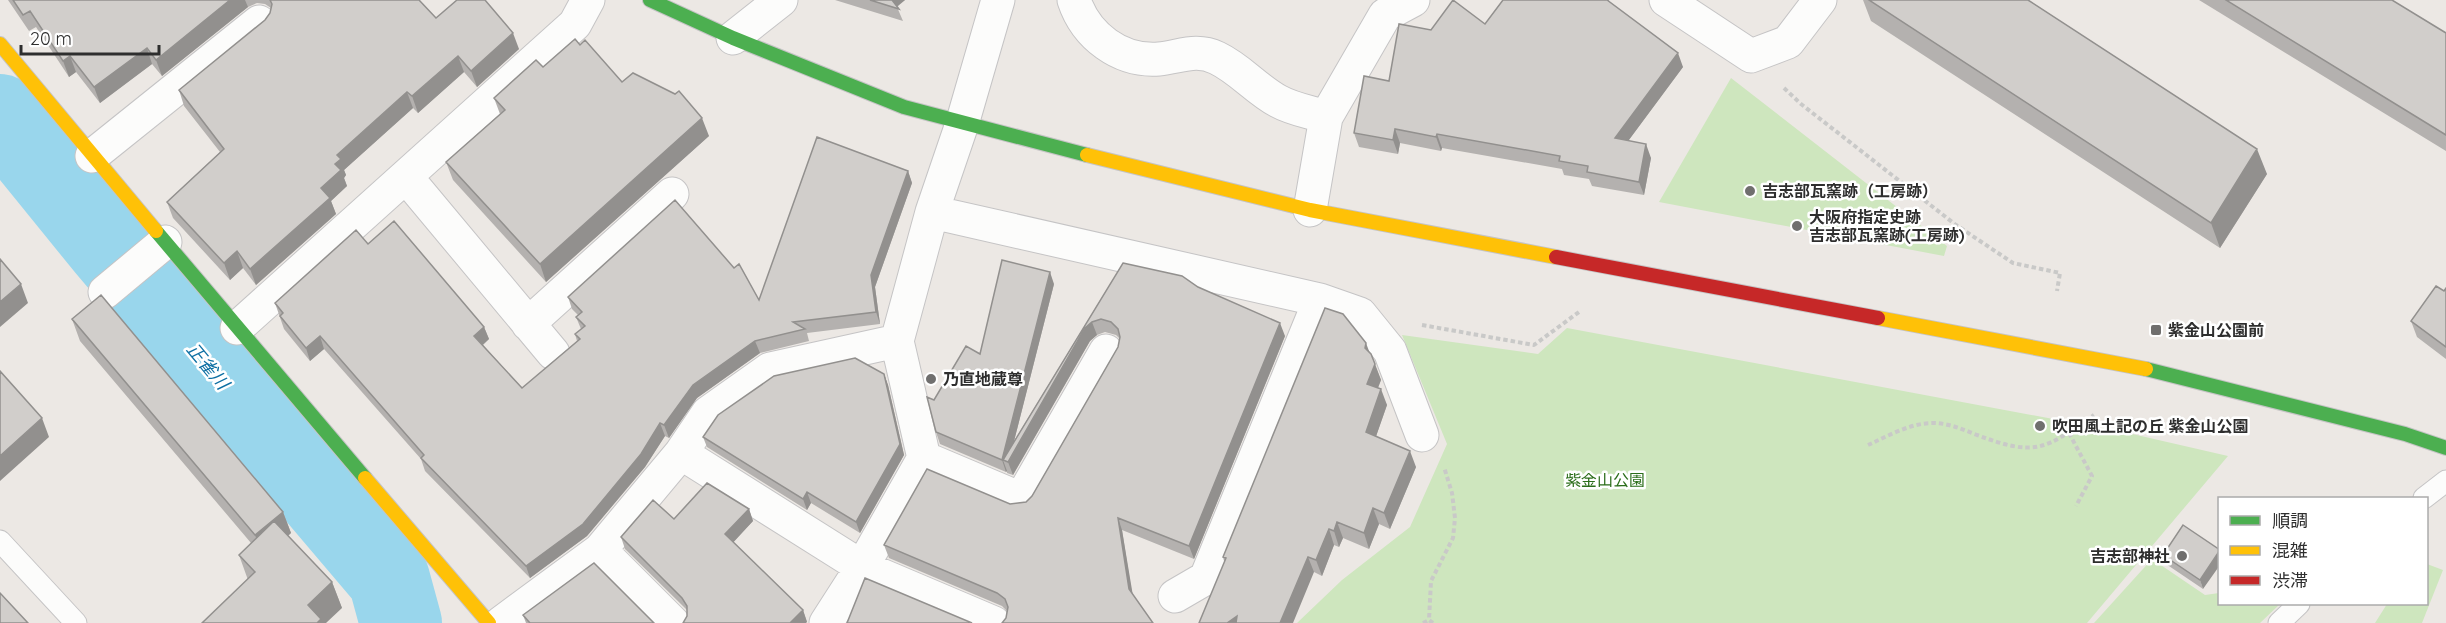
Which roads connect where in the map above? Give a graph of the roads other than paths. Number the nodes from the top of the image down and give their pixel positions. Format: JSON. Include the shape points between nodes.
{"nodes":[{"id":1,"x":588,"y":0,"type":"edge"},
{"id":2,"x":650,"y":0,"type":"edge"},
{"id":3,"x":781,"y":0,"type":"edge"},
{"id":4,"x":998,"y":0,"type":"edge"},
{"id":5,"x":1074,"y":0,"type":"edge"},
{"id":6,"x":1413,"y":0,"type":"edge"},
{"id":7,"x":1666,"y":0,"type":"edge"},
{"id":8,"x":1820,"y":0,"type":"edge"},
{"id":9,"x":259,"y":22,"type":"edge"},
{"id":10,"x":733,"y":38,"type":"junction"},
{"id":11,"x":0,"y":44,"type":"edge"},
{"id":12,"x":1326,"y":117,"type":"junction"},
{"id":13,"x":962,"y":124,"type":"junction"},
{"id":14,"x":92,"y":156,"type":"junction"},
{"id":15,"x":407,"y":178,"type":"junction"},
{"id":16,"x":672,"y":194,"type":"dead end"},
{"id":17,"x":1310,"y":210,"type":"junction"},
{"id":18,"x":932,"y":212,"type":"junction"},
{"id":19,"x":165,"y":242,"type":"junction"},
{"id":20,"x":105,"y":292,"type":"dead end"},
{"id":21,"x":1320,"y":300,"type":"junction"},
{"id":22,"x":528,"y":324,"type":"junction"},
{"id":23,"x":237,"y":328,"type":"junction"},
{"id":24,"x":897,"y":341,"type":"junction"},
{"id":25,"x":1106,"y":351,"type":"dead end"},
{"id":26,"x":553,"y":353,"type":"dead end"},
{"id":27,"x":1422,"y":435,"type":"road end"},
{"id":28,"x":2446,"y":448,"type":"edge"},
{"id":29,"x":681,"y":453,"type":"junction"},
{"id":30,"x":924,"y":458,"type":"junction"},
{"id":31,"x":2446,"y":481,"type":"edge"},
{"id":32,"x":2425,"y":497,"type":"edge"},
{"id":33,"x":0,"y":541,"type":"edge"},
{"id":34,"x":600,"y":550,"type":"junction"},
{"id":35,"x":862,"y":567,"type":"junction"},
{"id":36,"x":1175,"y":596,"type":"dead end"},
{"id":37,"x":2297,"y":605,"type":"edge"},
{"id":38,"x":76,"y":623,"type":"edge"},
{"id":39,"x":489,"y":623,"type":"edge"},
{"id":40,"x":501,"y":623,"type":"edge"},
{"id":41,"x":673,"y":623,"type":"edge"},
{"id":42,"x":826,"y":623,"type":"edge"},
{"id":43,"x":994,"y":623,"type":"edge"},
{"id":44,"x":2279,"y":623,"type":"edge"}],
"edges":[{"from":1,"to":15,"type":"street","via":[[575,24]]},
{"from":2,"to":10,"type":"street"},
{"from":3,"to":10,"type":"street"},
{"from":4,"to":13,"type":"street"},
{"from":5,"to":12,"type":"street","via":[[1083,21],[1116,51],[1145,59],[1204,53],[1235,68],[1278,101]]},
{"from":6,"to":12,"type":"street","via":[[1384,15]]},
{"from":7,"to":8,"type":"street","via":[[1751,56],[1788,42]]},
{"from":9,"to":14,"type":"street"},
{"from":10,"to":13,"type":"street","via":[[904,107]]},
{"from":11,"to":14,"type":"street"},
{"from":12,"to":17,"type":"street"},
{"from":13,"to":17,"type":"street"},
{"from":13,"to":18,"type":"street"},
{"from":14,"to":19,"type":"street"},
{"from":15,"to":22,"type":"street"},
{"from":15,"to":23,"type":"street"},
{"from":16,"to":22,"type":"street"},
{"from":17,"to":28,"type":"street","via":[[2153,370]]},
{"from":18,"to":21,"type":"street"},
{"from":18,"to":24,"type":"street"},
{"from":19,"to":20,"type":"street"},
{"from":19,"to":23,"type":"street"},
{"from":21,"to":27,"type":"street","via":[[1360,314],[1390,351]]},
{"from":21,"to":36,"type":"street","via":[[1206,578]]},
{"from":22,"to":26,"type":"street"},
{"from":23,"to":39,"type":"street"},
{"from":24,"to":29,"type":"street","via":[[770,369],[708,413]]},
{"from":24,"to":30,"type":"street"},
{"from":25,"to":30,"type":"street","via":[[1021,499]]},
{"from":29,"to":34,"type":"street"},
{"from":29,"to":35,"type":"street"},
{"from":30,"to":35,"type":"street"},
{"from":31,"to":32,"type":"lane"},
{"from":33,"to":38,"type":"lane"},
{"from":34,"to":40,"type":"street"},
{"from":34,"to":41,"type":"street"},
{"from":35,"to":42,"type":"street"},
{"from":35,"to":43,"type":"street"},
{"from":37,"to":44,"type":"lane"}]}
